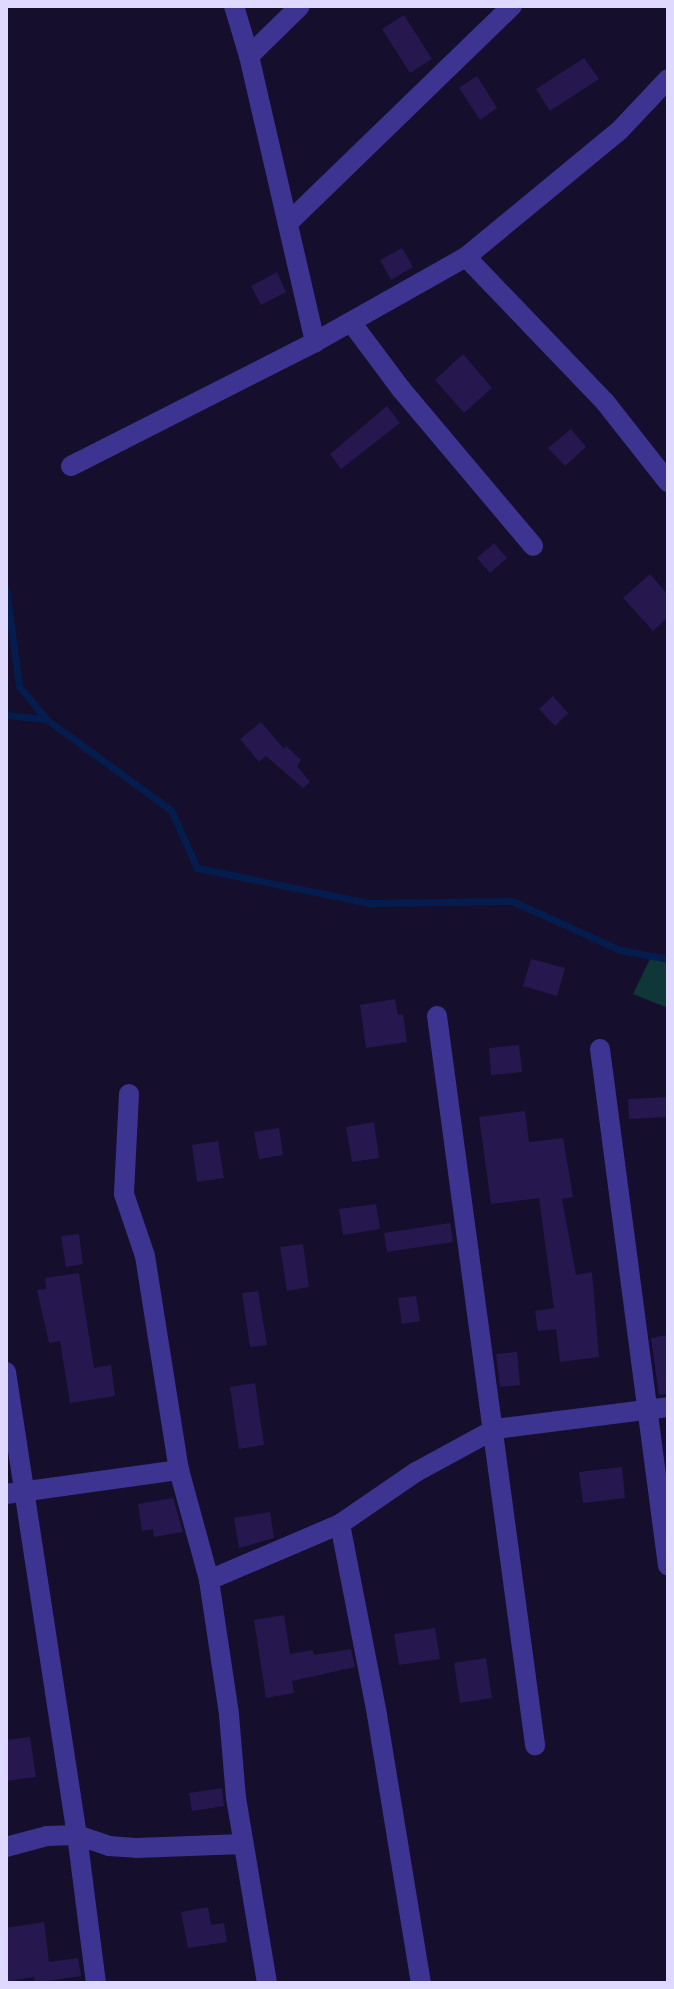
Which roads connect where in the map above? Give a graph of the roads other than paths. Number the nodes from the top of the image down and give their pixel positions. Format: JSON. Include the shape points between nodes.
{"nodes":[{"id":1,"x":234,"y":6,"type":"edge"},
{"id":2,"x":300,"y":6,"type":"edge"},
{"id":3,"x":505,"y":9,"type":"edge"},
{"id":4,"x":249,"y":56,"type":"junction"},
{"id":5,"x":668,"y":79,"type":"edge"},
{"id":6,"x":288,"y":223,"type":"junction"},
{"id":7,"x":466,"y":257,"type":"junction"},
{"id":8,"x":351,"y":322,"type":"junction"},
{"id":9,"x":315,"y":342,"type":"junction"},
{"id":10,"x":71,"y":466,"type":"dead end"},
{"id":11,"x":668,"y":482,"type":"edge"},
{"id":12,"x":533,"y":546,"type":"dead end"},
{"id":13,"x":437,"y":1016,"type":"dead end"},
{"id":14,"x":600,"y":1049,"type":"dead end"},
{"id":15,"x":129,"y":1094,"type":"dead end"},
{"id":16,"x":6,"y":1372,"type":"edge"},
{"id":17,"x":668,"y":1407,"type":"edge"},
{"id":18,"x":647,"y":1410,"type":"junction"},
{"id":19,"x":495,"y":1429,"type":"junction"},
{"id":20,"x":179,"y":1470,"type":"junction"},
{"id":21,"x":15,"y":1493,"type":"edge"},
{"id":22,"x":340,"y":1524,"type":"junction"},
{"id":23,"x":668,"y":1566,"type":"edge"},
{"id":24,"x":209,"y":1580,"type":"junction"},
{"id":25,"x":535,"y":1745,"type":"dead end"},
{"id":26,"x":77,"y":1835,"type":"junction"},
{"id":27,"x":243,"y":1844,"type":"junction"},
{"id":28,"x":6,"y":1847,"type":"edge"},
{"id":29,"x":96,"y":1983,"type":"edge"},
{"id":30,"x":267,"y":1983,"type":"edge"},
{"id":31,"x":421,"y":1983,"type":"edge"}],
"edges":[{"from":1,"to":4,"type":"street"},
{"from":2,"to":4,"type":"street"},
{"from":3,"to":6,"type":"street"},
{"from":4,"to":6,"type":"street"},
{"from":5,"to":7,"type":"street","via":[[619,131]]},
{"from":6,"to":9,"type":"street"},
{"from":7,"to":8,"type":"street"},
{"from":7,"to":11,"type":"street","via":[[605,402]]},
{"from":8,"to":9,"type":"street"},
{"from":8,"to":12,"type":"street"},
{"from":9,"to":10,"type":"street"},
{"from":13,"to":19,"type":"street"},
{"from":14,"to":18,"type":"street"},
{"from":15,"to":20,"type":"street","via":[[124,1194],[145,1256]]},
{"from":16,"to":21,"type":"street"},
{"from":17,"to":18,"type":"street"},
{"from":18,"to":19,"type":"street"},
{"from":18,"to":23,"type":"street"},
{"from":19,"to":22,"type":"street","via":[[416,1472]]},
{"from":19,"to":25,"type":"street"},
{"from":20,"to":21,"type":"street"},
{"from":20,"to":24,"type":"street"},
{"from":21,"to":26,"type":"street"},
{"from":22,"to":24,"type":"street"},
{"from":22,"to":31,"type":"street"},
{"from":24,"to":27,"type":"street"},
{"from":26,"to":27,"type":"street","via":[[136,1848]]},
{"from":26,"to":28,"type":"street","via":[[47,1836]]},
{"from":26,"to":29,"type":"street"},
{"from":27,"to":30,"type":"street"}]}
